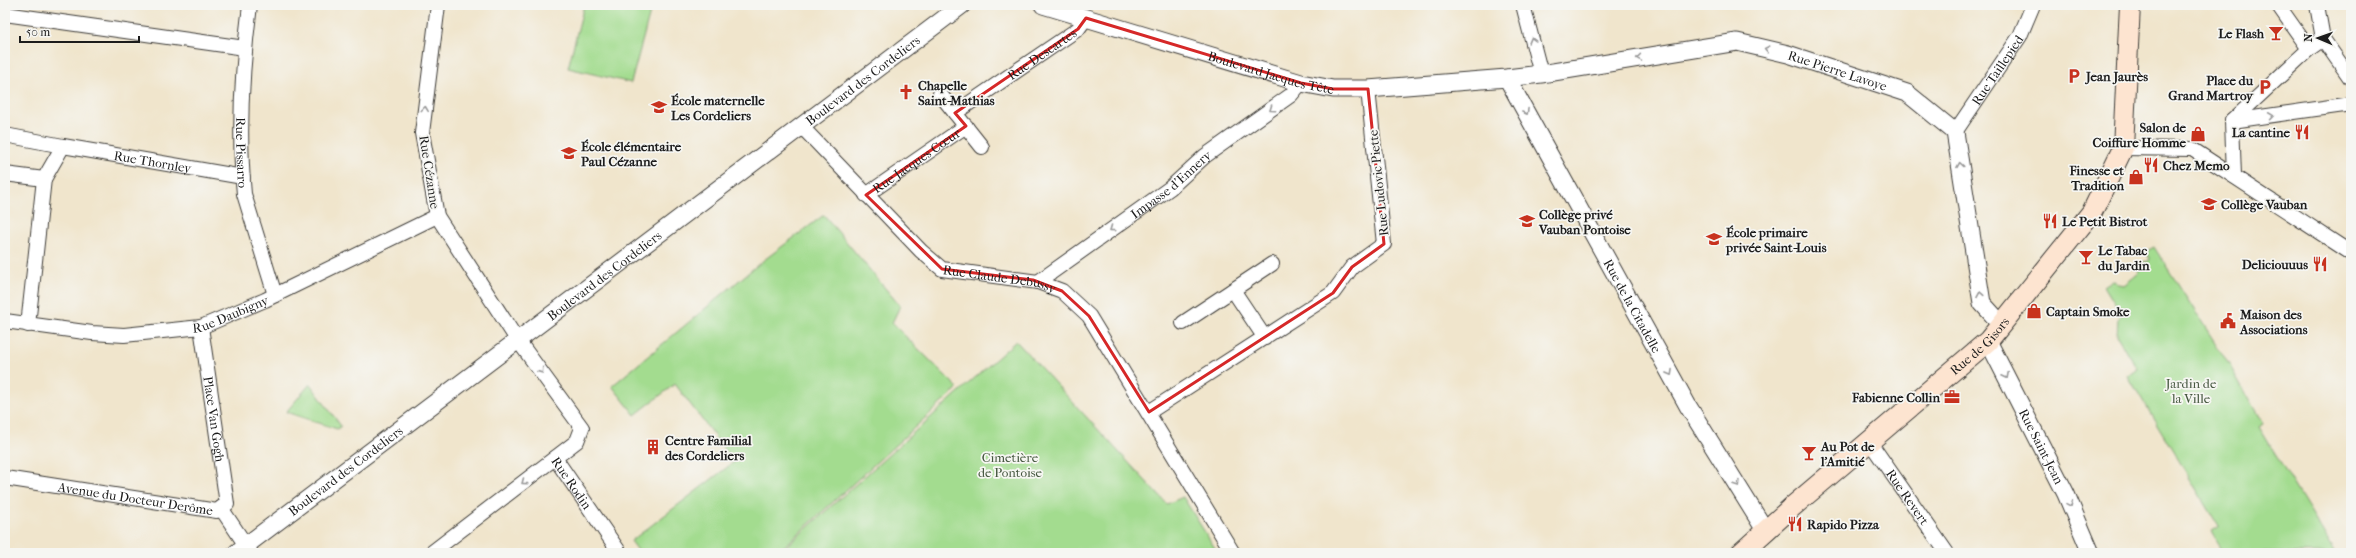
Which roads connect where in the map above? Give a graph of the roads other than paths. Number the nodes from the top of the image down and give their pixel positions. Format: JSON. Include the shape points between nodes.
{"nodes":[{"id":1,"x":250,"y":5,"type":"edge"},
{"id":2,"x":438,"y":5,"type":"edge"},
{"id":3,"x":962,"y":5,"type":"edge"},
{"id":4,"x":1043,"y":5,"type":"edge"},
{"id":5,"x":1523,"y":5,"type":"edge"},
{"id":6,"x":2034,"y":5,"type":"edge"},
{"id":7,"x":2130,"y":5,"type":"edge"},
{"id":8,"x":2278,"y":5,"type":"edge"},
{"id":9,"x":2317,"y":5,"type":"edge"},
{"id":10,"x":5,"y":14,"type":"edge"},
{"id":11,"x":1086,"y":18,"type":"junction"},
{"id":12,"x":2323,"y":39,"type":"junction"},
{"id":13,"x":245,"y":48,"type":"junction"},
{"id":14,"x":2309,"y":49,"type":"junction"},
{"id":15,"x":1542,"y":74,"type":"junction"},
{"id":16,"x":1507,"y":78,"type":"junction"},
{"id":17,"x":2351,"y":79,"type":"edge"},
{"id":18,"x":1301,"y":83,"type":"junction"},
{"id":19,"x":1368,"y":89,"type":"junction"},
{"id":20,"x":940,"y":94,"type":"dead end"},
{"id":21,"x":2351,"y":104,"type":"edge"},
{"id":22,"x":955,"y":113,"type":"junction"},
{"id":23,"x":2232,"y":121,"type":"junction"},
{"id":24,"x":966,"y":126,"type":"junction"},
{"id":25,"x":802,"y":127,"type":"junction"},
{"id":26,"x":1955,"y":132,"type":"junction"},
{"id":27,"x":5,"y":136,"type":"edge"},
{"id":28,"x":63,"y":146,"type":"junction"},
{"id":29,"x":982,"y":147,"type":"dead end"},
{"id":30,"x":2123,"y":148,"type":"junction"},
{"id":31,"x":5,"y":174,"type":"edge"},
{"id":32,"x":2234,"y":176,"type":"junction"},
{"id":33,"x":243,"y":177,"type":"junction"},
{"id":34,"x":44,"y":179,"type":"junction"},
{"id":35,"x":866,"y":195,"type":"junction"},
{"id":36,"x":437,"y":216,"type":"junction"},
{"id":37,"x":2351,"y":253,"type":"edge"},
{"id":38,"x":1272,"y":264,"type":"dead end"},
{"id":39,"x":1038,"y":282,"type":"junction"},
{"id":40,"x":1233,"y":290,"type":"junction"},
{"id":41,"x":275,"y":295,"type":"junction"},
{"id":42,"x":5,"y":321,"type":"edge"},
{"id":43,"x":1183,"y":323,"type":"dead end"},
{"id":44,"x":28,"y":324,"type":"junction"},
{"id":45,"x":2002,"y":325,"type":"junction"},
{"id":46,"x":201,"y":327,"type":"junction"},
{"id":47,"x":1265,"y":338,"type":"junction"},
{"id":48,"x":518,"y":340,"type":"junction"},
{"id":49,"x":1988,"y":341,"type":"junction"},
{"id":50,"x":1149,"y":412,"type":"junction"},
{"id":51,"x":1869,"y":441,"type":"junction"},
{"id":52,"x":555,"y":458,"type":"junction"},
{"id":53,"x":5,"y":478,"type":"edge"},
{"id":54,"x":221,"y":508,"type":"junction"},
{"id":55,"x":1766,"y":530,"type":"junction"},
{"id":56,"x":244,"y":550,"type":"edge"},
{"id":57,"x":431,"y":553,"type":"edge"},
{"id":58,"x":620,"y":553,"type":"edge"},
{"id":59,"x":1233,"y":553,"type":"edge"},
{"id":60,"x":1741,"y":553,"type":"edge"},
{"id":61,"x":1947,"y":553,"type":"edge"},
{"id":62,"x":2091,"y":553,"type":"edge"}],
"edges":[{"from":1,"to":13,"type":"street","name":"Rue Pissarro"},
{"from":36,"to":2,"type":"street","name":"Rue Cézanne","one_way":true,"via":[[422,133]]},
{"from":3,"to":25,"type":"street","name":"Boulevard des Cordeliers"},
{"from":4,"to":11,"type":"street","name":"Boulevard Jacques Tête"},
{"from":15,"to":5,"type":"street","one_way":true},
{"from":6,"to":26,"type":"street","name":"Rue Taillepied","via":[[2020,36]]},
{"from":7,"to":30,"type":"main road"},
{"from":8,"to":14,"type":"street"},
{"from":9,"to":12,"type":"street"},
{"from":10,"to":13,"type":"street"},
{"from":11,"to":18,"type":"street","name":"Boulevard Jacques Tête"},
{"from":11,"to":22,"type":"street","name":"Rue Descartes","via":[[1078,29]]},
{"from":12,"to":14,"type":"street"},
{"from":12,"to":17,"type":"street"},
{"from":13,"to":33,"type":"street","name":"Rue Pissarro","via":[[241,112]]},
{"from":14,"to":23,"type":"street"},
{"from":15,"to":16,"type":"street","name":"Rue Pierre Lavoye"},
{"from":26,"to":15,"type":"street","name":"Rue Pierre Lavoye","one_way":true,"via":[[1907,93],[1788,54],[1737,42]]},
{"from":16,"to":19,"type":"street","name":"Boulevard Jacques Tête"},
{"from":16,"to":55,"type":"street","name":"Rue de la Citadelle","one_way":true,"via":[[1688,406]]},
{"from":18,"to":19,"type":"street","name":"Boulevard Jacques Tête","via":[[1333,89]]},
{"from":18,"to":39,"type":"street","name":"Impasse d'Ennery","one_way":true,"via":[[1291,95],[1205,156],[1170,188]]},
{"from":19,"to":47,"type":"street","name":"Rue Ludovic Piette","via":[[1384,244],[1352,267],[1333,293]]},
{"from":20,"to":22,"type":"street"},
{"from":23,"to":21,"type":"street","one_way":true},
{"from":22,"to":24,"type":"street"},
{"from":23,"to":32,"type":"street"},
{"from":24,"to":29,"type":"street"},
{"from":24,"to":35,"type":"street","name":"Rue Jacques Cœur"},
{"from":25,"to":35,"type":"street","name":"Rue Claude Debussy"},
{"from":25,"to":48,"type":"street","name":"Boulevard des Cordeliers"},
{"from":45,"to":26,"type":"street","one_way":true,"via":[[1982,303]]},
{"from":27,"to":28,"type":"street","name":"Rue Thornley"},
{"from":28,"to":33,"type":"street","name":"Rue Thornley"},
{"from":28,"to":34,"type":"street"},
{"from":30,"to":32,"type":"street","via":[[2192,149]]},
{"from":30,"to":45,"type":"main road","name":"Rue de Gisors","via":[[2092,212]]},
{"from":31,"to":34,"type":"street"},
{"from":32,"to":37,"type":"street"},
{"from":33,"to":41,"type":"street","name":"Rue Pissarro","via":[[244,194]]},
{"from":34,"to":44,"type":"street"},
{"from":35,"to":39,"type":"street","name":"Rue Claude Debussy","via":[[942,269]]},
{"from":36,"to":41,"type":"street","name":"Rue Daubigny"},
{"from":36,"to":48,"type":"street","name":"Rue Cézanne"},
{"from":38,"to":40,"type":"street"},
{"from":39,"to":50,"type":"street","name":"Rue Claude Debussy","via":[[1062,291],[1090,316]]},
{"from":40,"to":43,"type":"street"},
{"from":40,"to":47,"type":"street"},
{"from":41,"to":46,"type":"street","name":"Rue Daubigny"},
{"from":42,"to":44,"type":"street","name":"Rue Daubigny"},
{"from":44,"to":46,"type":"street","name":"Rue Daubigny","via":[[92,333],[124,334]]},
{"from":45,"to":49,"type":"main road","name":"Rue de Gisors"},
{"from":46,"to":54,"type":"street","name":"Place Van Gogh","via":[[228,504]]},
{"from":47,"to":50,"type":"street","name":"Rue Ludovic Piette"},
{"from":48,"to":52,"type":"street","name":"Rue Rodin","one_way":true,"via":[[582,428],[577,441]]},
{"from":48,"to":56,"type":"street","name":"Boulevard des Cordeliers"},
{"from":49,"to":51,"type":"main road","name":"Rue de Gisors"},
{"from":49,"to":62,"type":"street","name":"Rue Saint-Jean","one_way":true,"via":[[2066,494]]},
{"from":50,"to":59,"type":"street","name":"Rue Claude Debussy"},
{"from":51,"to":55,"type":"main road","name":"Rue de Gisors"},
{"from":51,"to":61,"type":"street","name":"Rue Revert"},
{"from":52,"to":57,"type":"street","one_way":true},
{"from":52,"to":58,"type":"street","name":"Rue Rodin"},
{"from":53,"to":54,"type":"street","name":"Avenue du Docteur Derôme","via":[[217,511]]},
{"from":54,"to":56,"type":"street","name":"Avenue du Docteur Derôme"},
{"from":55,"to":60,"type":"main road","name":"Rue de Gisors"}]}
